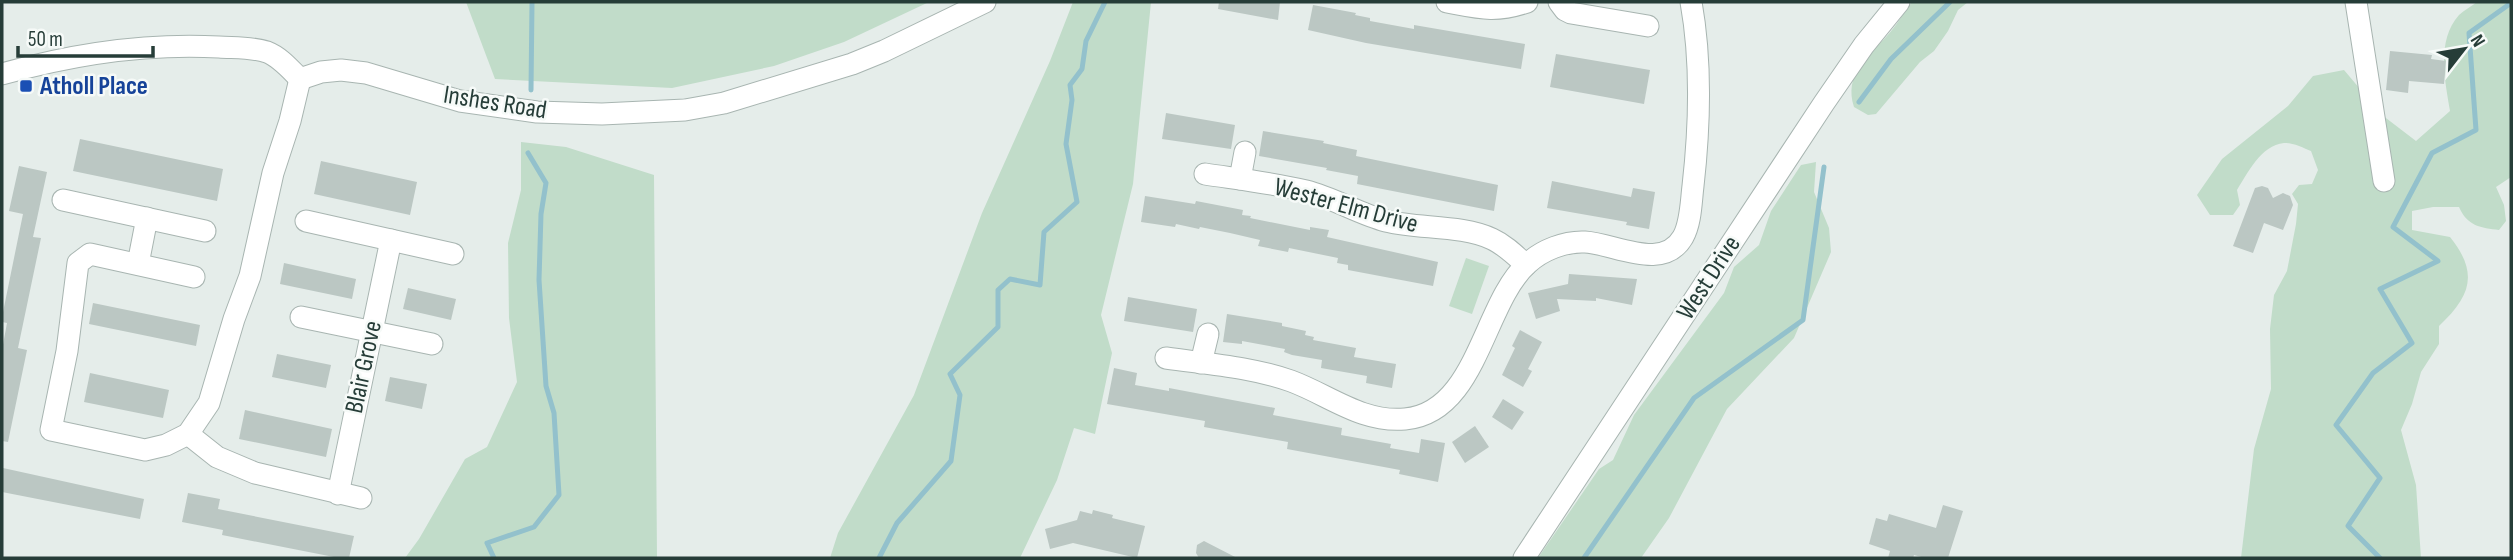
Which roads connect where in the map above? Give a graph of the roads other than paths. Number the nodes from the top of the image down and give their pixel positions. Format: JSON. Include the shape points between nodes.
{"nodes":[{"id":1,"x":985,"y":2,"type":"edge"},
{"id":2,"x":1447,"y":2,"type":"edge"},
{"id":3,"x":1527,"y":2,"type":"edge"},
{"id":4,"x":1559,"y":2,"type":"edge"},
{"id":5,"x":1691,"y":2,"type":"edge"},
{"id":6,"x":1899,"y":2,"type":"edge"},
{"id":7,"x":2356,"y":2,"type":"edge"},
{"id":8,"x":1648,"y":26,"type":"dead end"},
{"id":9,"x":2,"y":74,"type":"edge"},
{"id":10,"x":300,"y":79,"type":"junction"},
{"id":11,"x":1245,"y":152,"type":"dead end"},
{"id":12,"x":1205,"y":174,"type":"dead end"},
{"id":13,"x":1240,"y":180,"type":"junction"},
{"id":14,"x":2384,"y":181,"type":"dead end"},
{"id":15,"x":63,"y":200,"type":"dead end"},
{"id":16,"x":147,"y":218,"type":"junction"},
{"id":17,"x":306,"y":221,"type":"dead end"},
{"id":18,"x":205,"y":231,"type":"dead end"},
{"id":19,"x":391,"y":240,"type":"junction"},
{"id":20,"x":453,"y":254,"type":"dead end"},
{"id":21,"x":138,"y":264,"type":"junction"},
{"id":22,"x":1526,"y":265,"type":"junction"},
{"id":23,"x":194,"y":277,"type":"dead end"},
{"id":24,"x":301,"y":317,"type":"dead end"},
{"id":25,"x":370,"y":331,"type":"junction"},
{"id":26,"x":1209,"y":334,"type":"dead end"},
{"id":27,"x":432,"y":344,"type":"dead end"},
{"id":28,"x":1166,"y":358,"type":"dead end"},
{"id":29,"x":1201,"y":363,"type":"junction"},
{"id":30,"x":188,"y":434,"type":"junction"},
{"id":31,"x":338,"y":494,"type":"junction"},
{"id":32,"x":361,"y":498,"type":"dead end"},
{"id":33,"x":1524,"y":558,"type":"edge"}],
"edges":[{"from":1,"to":10,"type":"street","name":"Inshes Road","via":[[852,64],[724,103],[685,110],[537,112],[460,101],[341,70]]},
{"from":2,"to":3,"type":"street","via":[[1507,9]]},
{"from":4,"to":8,"type":"street","via":[[1571,13]]},
{"from":5,"to":22,"type":"street","via":[[1698,40],[1699,127],[1684,236],[1663,254],[1585,242],[1559,246]]},
{"from":6,"to":33,"type":"street","name":"West Drive","via":[[1824,103]]},
{"from":7,"to":14,"type":"street"},
{"from":9,"to":10,"type":"street","via":[[85,54],[198,46],[269,53]]},
{"from":10,"to":30,"type":"street","via":[[250,276],[209,403]]},
{"from":11,"to":13,"type":"street","name":"Wester Elm Drive"},
{"from":12,"to":13,"type":"street","name":"Wester Elm Drive"},
{"from":13,"to":22,"type":"street","name":"Wester Elm Drive","via":[[1306,191],[1402,225],[1472,233],[1512,251]]},
{"from":15,"to":16,"type":"street"},
{"from":16,"to":18,"type":"street"},
{"from":16,"to":21,"type":"street"},
{"from":17,"to":19,"type":"street"},
{"from":19,"to":20,"type":"street"},
{"from":19,"to":25,"type":"street","name":"Blair Grove"},
{"from":21,"to":23,"type":"street"},
{"from":21,"to":30,"type":"street","via":[[90,254],[78,263],[51,429],[145,450]]},
{"from":22,"to":29,"type":"street","via":[[1454,393],[1432,410],[1407,419],[1359,412],[1263,373]]},
{"from":24,"to":25,"type":"street"},
{"from":25,"to":27,"type":"street"},
{"from":25,"to":31,"type":"street","name":"Blair Grove"},
{"from":26,"to":29,"type":"street"},
{"from":28,"to":29,"type":"street"},
{"from":30,"to":31,"type":"street","via":[[218,457],[255,473]]},
{"from":31,"to":32,"type":"street"}]}
